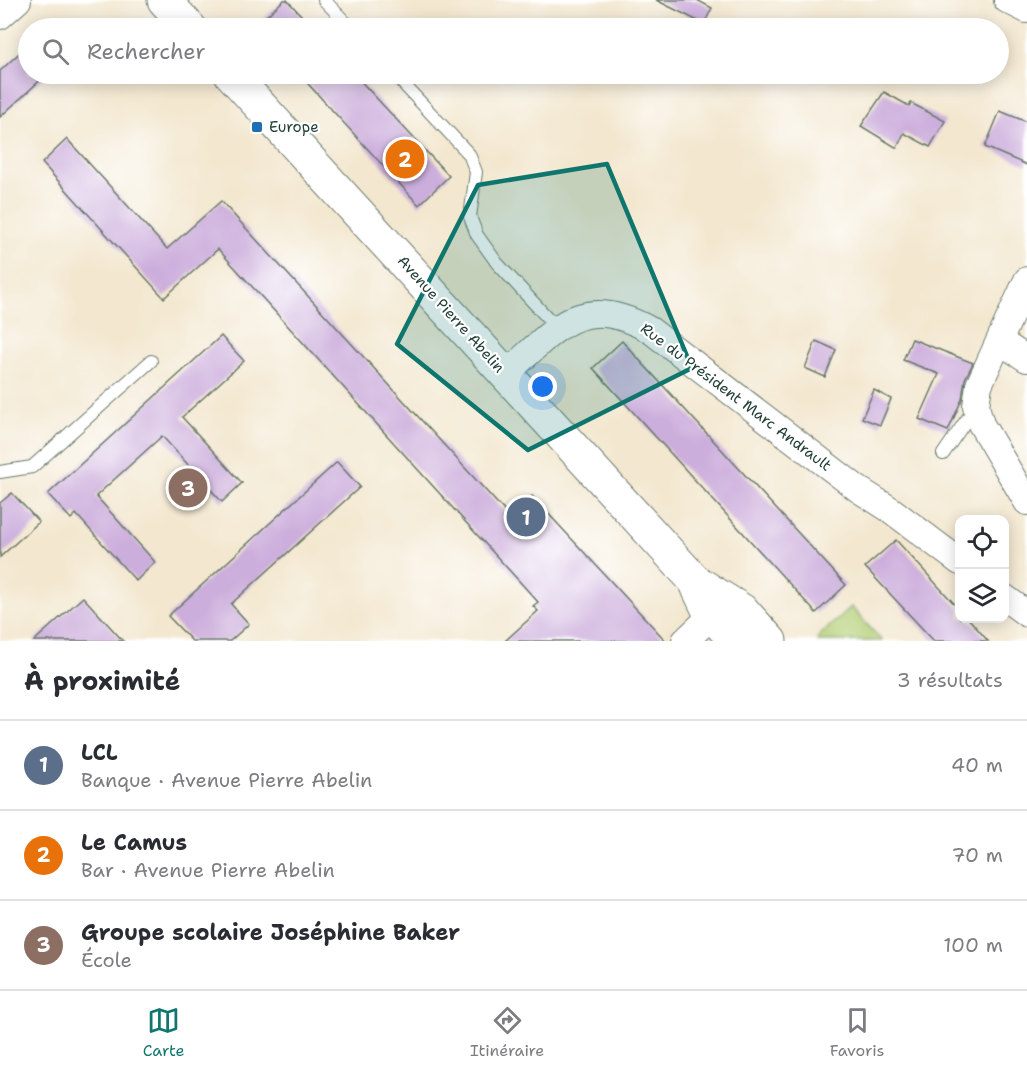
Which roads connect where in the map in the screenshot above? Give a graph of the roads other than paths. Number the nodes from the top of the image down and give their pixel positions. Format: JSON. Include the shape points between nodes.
{"nodes":[{"id":1,"x":18,"y":0,"type":"edge"},
{"id":2,"x":324,"y":0,"type":"edge"},
{"id":3,"x":1007,"y":0,"type":"edge"},
{"id":4,"x":1027,"y":10,"type":"edge"},
{"id":5,"x":0,"y":16,"type":"edge"},
{"id":6,"x":341,"y":18,"type":"edge"},
{"id":7,"x":240,"y":84,"type":"edge"},
{"id":8,"x":404,"y":84,"type":"edge"},
{"id":9,"x":1027,"y":280,"type":"edge"},
{"id":10,"x":557,"y":328,"type":"junction"},
{"id":11,"x":1000,"y":342,"type":"junction"},
{"id":12,"x":1027,"y":359,"type":"edge"},
{"id":13,"x":151,"y":361,"type":"dead end"},
{"id":14,"x":506,"y":374,"type":"junction"},
{"id":15,"x":976,"y":406,"type":"junction"},
{"id":16,"x":943,"y":454,"type":"dead end"},
{"id":17,"x":0,"y":472,"type":"edge"},
{"id":18,"x":1027,"y":502,"type":"edge"},
{"id":19,"x":955,"y":558,"type":"edge"},
{"id":20,"x":1009,"y":600,"type":"edge"},
{"id":21,"x":717,"y":606,"type":"junction"},
{"id":22,"x":1027,"y":614,"type":"edge"},
{"id":23,"x":685,"y":641,"type":"edge"},
{"id":24,"x":736,"y":641,"type":"edge"},
{"id":25,"x":770,"y":641,"type":"edge"}],
"edges":[{"from":1,"to":5,"type":"street"},
{"from":2,"to":6,"type":"lane"},
{"from":3,"to":4,"type":"street"},
{"from":7,"to":14,"type":"main road","name":"Avenue Pierre Abelin"},
{"from":8,"to":10,"type":"lane","via":[[470,154],[476,172],[471,217],[477,236]]},
{"from":9,"to":11,"type":"street"},
{"from":10,"to":14,"type":"street","name":"Rue du Président Marc Andrault"},
{"from":10,"to":19,"type":"street","name":"Rue du Président Marc Andrault","via":[[593,313],[612,314],[650,330]]},
{"from":11,"to":12,"type":"street"},
{"from":11,"to":15,"type":"street","via":[[980,385]]},
{"from":13,"to":17,"type":"lane","via":[[32,467]]},
{"from":14,"to":21,"type":"main road","name":"Avenue Pierre Abelin"},
{"from":15,"to":16,"type":"lane"},
{"from":15,"to":18,"type":"street","via":[[981,424]]},
{"from":20,"to":22,"type":"street"},
{"from":21,"to":23,"type":"street"},
{"from":21,"to":24,"type":"main road","name":"Avenue Pierre Abelin"},
{"from":21,"to":25,"type":"main road","name":"Avenue Pierre Abelin","via":[[743,611]]}]}
